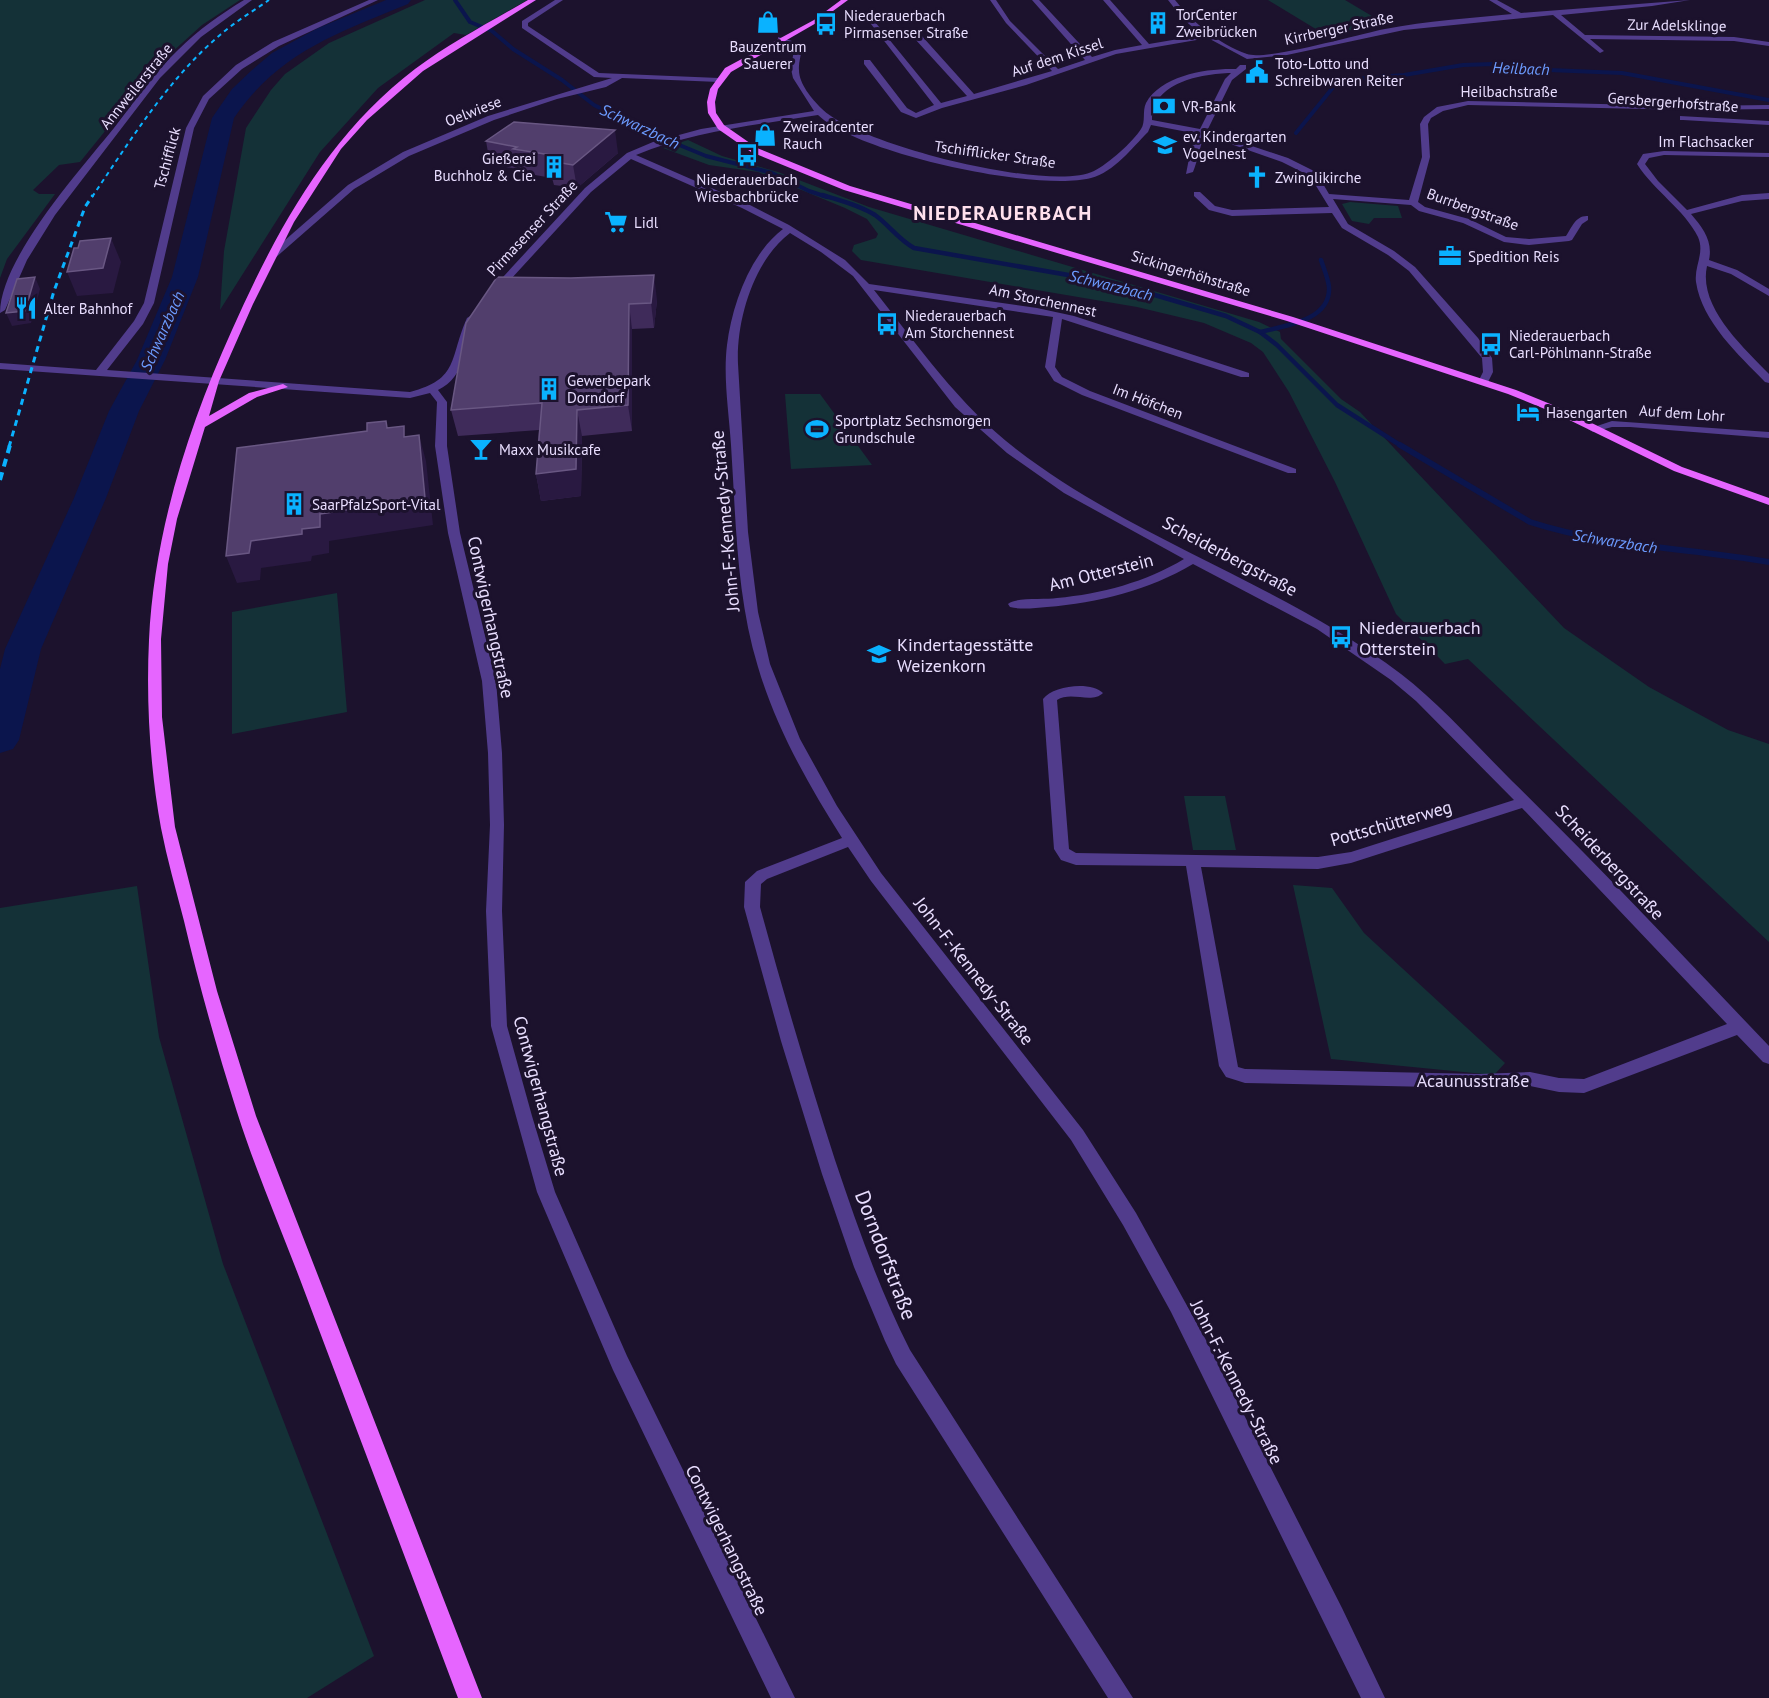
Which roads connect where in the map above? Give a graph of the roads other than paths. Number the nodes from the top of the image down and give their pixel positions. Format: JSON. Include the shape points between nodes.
{"nodes":[{"id":1,"x":249,"y":0,"type":"edge"},
{"id":2,"x":375,"y":0,"type":"edge"},
{"id":3,"x":534,"y":0,"type":"edge"},
{"id":4,"x":560,"y":0,"type":"edge"},
{"id":5,"x":845,"y":0,"type":"edge"},
{"id":6,"x":993,"y":0,"type":"edge"},
{"id":7,"x":1035,"y":0,"type":"edge"},
{"id":8,"x":1106,"y":0,"type":"edge"},
{"id":9,"x":1172,"y":0,"type":"edge"},
{"id":10,"x":1492,"y":0,"type":"edge"},
{"id":11,"x":1625,"y":0,"type":"edge"},
{"id":12,"x":1687,"y":0,"type":"edge"},
{"id":13,"x":1637,"y":6,"type":"junction"},
{"id":14,"x":1556,"y":14,"type":"junction"},
{"id":15,"x":1522,"y":17,"type":"junction"},
{"id":16,"x":873,"y":23,"type":"dead end"},
{"id":17,"x":1209,"y":36,"type":"junction"},
{"id":18,"x":918,"y":37,"type":"dead end"},
{"id":19,"x":1583,"y":37,"type":"junction"},
{"id":20,"x":781,"y":39,"type":"junction"},
{"id":21,"x":1769,"y":44,"type":"edge"},
{"id":22,"x":1147,"y":46,"type":"junction"},
{"id":23,"x":1600,"y":51,"type":"dead end"},
{"id":24,"x":1247,"y":57,"type":"junction"},
{"id":25,"x":1090,"y":60,"type":"junction"},
{"id":26,"x":867,"y":62,"type":"dead end"},
{"id":27,"x":1235,"y":71,"type":"junction"},
{"id":28,"x":1057,"y":72,"type":"junction"},
{"id":29,"x":618,"y":78,"type":"junction"},
{"id":30,"x":719,"y":80,"type":"junction"},
{"id":31,"x":973,"y":98,"type":"junction"},
{"id":32,"x":1576,"y":105,"type":"junction"},
{"id":33,"x":939,"y":106,"type":"junction"},
{"id":34,"x":1769,"y":107,"type":"edge"},
{"id":35,"x":820,"y":112,"type":"junction"},
{"id":36,"x":1149,"y":122,"type":"junction"},
{"id":37,"x":1769,"y":123,"type":"edge"},
{"id":38,"x":721,"y":128,"type":"junction"},
{"id":39,"x":1203,"y":132,"type":"junction"},
{"id":40,"x":630,"y":155,"type":"junction"},
{"id":41,"x":1769,"y":155,"type":"edge"},
{"id":42,"x":1189,"y":172,"type":"dead end"},
{"id":43,"x":1197,"y":194,"type":"dead end"},
{"id":44,"x":1326,"y":196,"type":"junction"},
{"id":45,"x":1768,"y":197,"type":"edge"},
{"id":46,"x":1413,"y":203,"type":"junction"},
{"id":47,"x":1334,"y":210,"type":"junction"},
{"id":48,"x":1684,"y":213,"type":"junction"},
{"id":49,"x":1585,"y":218,"type":"dead end"},
{"id":50,"x":788,"y":230,"type":"junction"},
{"id":51,"x":271,"y":257,"type":"junction"},
{"id":52,"x":1705,"y":262,"type":"junction"},
{"id":53,"x":865,"y":286,"type":"junction"},
{"id":54,"x":1769,"y":293,"type":"edge"},
{"id":55,"x":488,"y":299,"type":"edge"},
{"id":56,"x":480,"y":307,"type":"edge"},
{"id":57,"x":0,"y":310,"type":"edge"},
{"id":58,"x":1058,"y":316,"type":"junction"},
{"id":59,"x":0,"y":366,"type":"edge"},
{"id":60,"x":100,"y":372,"type":"junction"},
{"id":61,"x":1245,"y":375,"type":"dead end"},
{"id":62,"x":1769,"y":380,"type":"edge"},
{"id":63,"x":214,"y":381,"type":"junction"},
{"id":64,"x":1483,"y":382,"type":"junction"},
{"id":65,"x":283,"y":387,"type":"junction"},
{"id":66,"x":432,"y":389,"type":"junction"},
{"id":67,"x":200,"y":425,"type":"junction"},
{"id":68,"x":1593,"y":429,"type":"junction"},
{"id":69,"x":1769,"y":435,"type":"edge"},
{"id":70,"x":1292,"y":471,"type":"dead end"},
{"id":71,"x":1769,"y":502,"type":"edge"},
{"id":72,"x":1193,"y":559,"type":"junction"},
{"id":73,"x":1014,"y":604,"type":"dead end"},
{"id":74,"x":1096,"y":693,"type":"dead end"},
{"id":75,"x":1525,"y":802,"type":"junction"},
{"id":76,"x":851,"y":840,"type":"junction"},
{"id":77,"x":1192,"y":860,"type":"junction"},
{"id":78,"x":1739,"y":1027,"type":"junction"},
{"id":79,"x":1769,"y":1056,"type":"edge"},
{"id":80,"x":470,"y":1698,"type":"edge"},
{"id":81,"x":783,"y":1698,"type":"edge"},
{"id":82,"x":1120,"y":1698,"type":"edge"},
{"id":83,"x":1373,"y":1698,"type":"edge"}],
"edges":[{"from":1,"to":57,"type":"street","name":"Annweilerstraße","via":[[209,27],[171,61],[80,176],[21,261]]},
{"from":2,"to":60,"type":"street","name":"Tschifflick","via":[[276,44],[239,67],[206,98],[190,128],[149,303],[140,322]]},
{"from":3,"to":51,"type":"main road","via":[[420,69],[364,118],[316,180]]},
{"from":4,"to":29,"type":"street","via":[[531,16],[524,27],[597,75]]},
{"from":5,"to":20,"type":"main road"},
{"from":6,"to":28,"type":"street","via":[[1008,22]]},
{"from":7,"to":25,"type":"street"},
{"from":8,"to":22,"type":"street"},
{"from":9,"to":17,"type":"street","via":[[1185,18]]},
{"from":10,"to":15,"type":"street"},
{"from":11,"to":13,"type":"street"},
{"from":12,"to":13,"type":"street","name":"Kirrberger Straße"},
{"from":13,"to":14,"type":"street","name":"Kirrberger Straße"},
{"from":14,"to":15,"type":"street","name":"Kirrberger Straße"},
{"from":14,"to":19,"type":"street"},
{"from":15,"to":24,"type":"street","name":"Kirrberger Straße","via":[[1403,28],[1279,55]]},
{"from":16,"to":33,"type":"street"},
{"from":17,"to":22,"type":"street","name":"Auf dem Kissel"},
{"from":17,"to":24,"type":"street"},
{"from":18,"to":31,"type":"street"},
{"from":19,"to":21,"type":"street","name":"Zur Adelsklinge","via":[[1734,39]]},
{"from":19,"to":23,"type":"street"},
{"from":20,"to":30,"type":"main road","via":[[738,62]]},
{"from":20,"to":35,"type":"street","via":[[796,45],[797,78]]},
{"from":22,"to":25,"type":"street","name":"Auf dem Kissel"},
{"from":24,"to":27,"type":"street","via":[[1246,63]]},
{"from":25,"to":28,"type":"street","name":"Auf dem Kissel"},
{"from":26,"to":33,"type":"street","name":"Auf dem Kissel","via":[[903,110],[916,116]]},
{"from":27,"to":36,"type":"street","name":"Tschifflicker Straße","via":[[1200,74],[1166,89],[1150,103]]},
{"from":27,"to":39,"type":"street"},
{"from":28,"to":31,"type":"street","name":"Auf dem Kissel"},
{"from":29,"to":30,"type":"street","name":"Oelwiese"},
{"from":29,"to":51,"type":"street","name":"Oelwiese","via":[[472,124],[406,154],[351,187]]},
{"from":30,"to":38,"type":"main road","via":[[711,102],[712,113]]},
{"from":31,"to":33,"type":"street","name":"Auf dem Kissel"},
{"from":32,"to":34,"type":"street","name":"Heilbachstraße"},
{"from":32,"to":37,"type":"street","name":"Gersbergerhofstraße","via":[[1612,112]]},
{"from":32,"to":46,"type":"street","name":"Heilbachstraße","via":[[1468,103],[1434,112],[1424,124],[1426,157]]},
{"from":35,"to":36,"type":"street","name":"Tschifflicker Straße","via":[[852,132],[908,153],[984,169],[1056,177],[1098,172]]},
{"from":35,"to":38,"type":"street","name":"Pirmasenser Straße"},
{"from":36,"to":39,"type":"street"},
{"from":38,"to":40,"type":"street","name":"Pirmasenser Straße","via":[[680,136]]},
{"from":38,"to":64,"type":"main road","name":"Sickingerhöhstraße","via":[[754,150],[837,184],[1310,325]]},
{"from":39,"to":42,"type":"street"},
{"from":39,"to":44,"type":"street","via":[[1306,169]]},
{"from":40,"to":50,"type":"street","name":"Scheiderbergstraße","via":[[728,198]]},
{"from":40,"to":55,"type":"street","name":"Pirmasenser Straße","via":[[588,190]]},
{"from":41,"to":48,"type":"street","name":"Im Flachsacker","via":[[1646,156],[1641,164],[1645,171]]},
{"from":43,"to":47,"type":"street","via":[[1212,208],[1232,213]]},
{"from":44,"to":46,"type":"street"},
{"from":44,"to":47,"type":"street"},
{"from":45,"to":48,"type":"street","via":[[1742,198]]},
{"from":46,"to":49,"type":"street","name":"Burrbergstraße","via":[[1516,242],[1569,238]]},
{"from":47,"to":64,"type":"street","via":[[1345,226],[1401,260],[1423,280],[1482,350],[1488,366]]},
{"from":48,"to":52,"type":"street","via":[[1704,241]]},
{"from":50,"to":53,"type":"street","name":"Scheiderbergstraße","via":[[838,258]]},
{"from":50,"to":76,"type":"street","name":"John-F.-Kennedy-Straße","via":[[772,241],[764,254],[748,289],[732,347],[744,566],[753,620],[772,689],[814,778]]},
{"from":51,"to":63,"type":"main road"},
{"from":52,"to":54,"type":"street","via":[[1734,272]]},
{"from":52,"to":62,"type":"street","via":[[1701,282],[1715,315]]},
{"from":53,"to":58,"type":"street","name":"Am Storchennest"},
{"from":53,"to":72,"type":"street","name":"Scheiderbergstraße","via":[[959,405],[1011,451],[1068,491]]},
{"from":56,"to":66,"type":"street","via":[[463,337],[452,376]]},
{"from":58,"to":61,"type":"street","name":"Am Storchennest"},
{"from":58,"to":70,"type":"street","name":"Im Höfchen","via":[[1050,367],[1058,379]]},
{"from":59,"to":60,"type":"street"},
{"from":60,"to":63,"type":"street"},
{"from":63,"to":65,"type":"street"},
{"from":63,"to":67,"type":"main road"},
{"from":64,"to":68,"type":"main road","name":"Sickingerhöhstraße","via":[[1534,400]]},
{"from":65,"to":66,"type":"street","via":[[391,394]]},
{"from":65,"to":67,"type":"main road","via":[[244,399]]},
{"from":66,"to":81,"type":"street","name":"Contwigerhangstraße","via":[[442,402],[441,446],[453,533],[489,681],[495,753],[494,911],[499,1026],[523,1116],[546,1192],[620,1363]]},
{"from":67,"to":80,"type":"main road","via":[[171,519],[155,639],[155,717],[168,827],[209,991],[247,1116]]},
{"from":68,"to":69,"type":"street","name":"Auf dem Lohr","via":[[1630,424]]},
{"from":68,"to":71,"type":"main road","name":"Sickingerhöhstraße","via":[[1678,469]]},
{"from":72,"to":73,"type":"street","name":"Am Otterstein","via":[[1156,579],[1095,596],[1057,604]]},
{"from":72,"to":75,"type":"street","name":"Scheiderbergstraße","via":[[1322,626],[1396,677]]},
{"from":74,"to":77,"type":"street","name":"Pottschütterweg","via":[[1059,692],[1050,699],[1062,849],[1066,856]]},
{"from":75,"to":77,"type":"street","name":"Pottschütterweg","via":[[1404,842],[1318,863]]},
{"from":75,"to":78,"type":"street","name":"Scheiderbergstraße"},
{"from":76,"to":82,"type":"street","name":"Dorndorfstraße","via":[[762,875],[753,882],[751,892],[778,1002],[823,1150],[874,1298],[903,1357]]},
{"from":76,"to":83,"type":"street","name":"John-F.-Kennedy-Straße","via":[[1098,1166],[1218,1383]]},
{"from":77,"to":78,"type":"street","name":"Acaunusstraße","via":[[1228,1066],[1232,1072],[1245,1076],[1530,1079],[1584,1086]]},
{"from":78,"to":79,"type":"street","name":"Scheiderbergstraße"}]}
